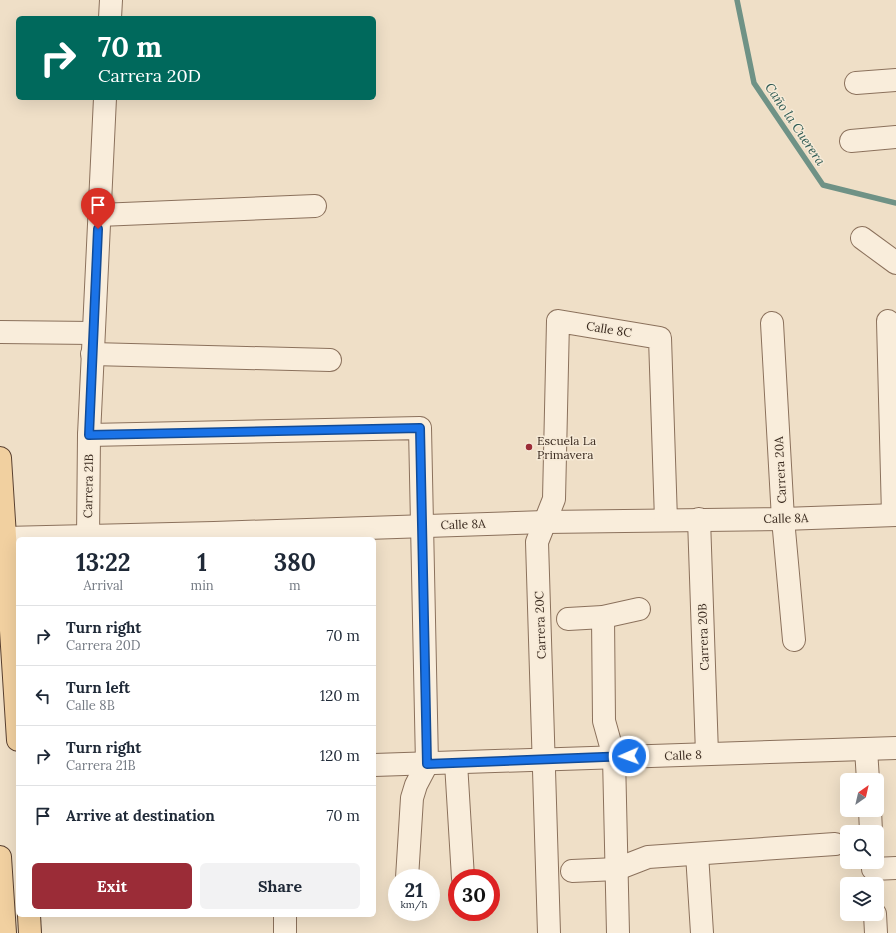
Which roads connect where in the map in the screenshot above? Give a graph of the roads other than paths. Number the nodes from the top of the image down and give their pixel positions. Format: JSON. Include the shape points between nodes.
{"nodes":[{"id":1,"x":111,"y":0,"type":"edge"},
{"id":2,"x":110,"y":16,"type":"edge"},
{"id":3,"x":896,"y":80,"type":"edge"},
{"id":4,"x":856,"y":83,"type":"dead end"},
{"id":5,"x":105,"y":100,"type":"edge"},
{"id":6,"x":896,"y":137,"type":"edge"},
{"id":7,"x":851,"y":141,"type":"dead end"},
{"id":8,"x":315,"y":206,"type":"dead end"},
{"id":9,"x":99,"y":215,"type":"junction"},
{"id":10,"x":862,"y":238,"type":"dead end"},
{"id":11,"x":896,"y":263,"type":"edge"},
{"id":12,"x":558,"y":321,"type":"joint"},
{"id":13,"x":888,"y":321,"type":"dead end"},
{"id":14,"x":772,"y":323,"type":"dead end"},
{"id":15,"x":0,"y":332,"type":"edge"},
{"id":16,"x":93,"y":344,"type":"junction"},
{"id":17,"x":330,"y":360,"type":"dead end"},
{"id":18,"x":89,"y":435,"type":"junction"},
{"id":19,"x":0,"y":458,"type":"edge"},
{"id":20,"x":895,"y":515,"type":"edge"},
{"id":21,"x":699,"y":519,"type":"junction"},
{"id":22,"x":783,"y":519,"type":"junction"},
{"id":23,"x":666,"y":520,"type":"junction"},
{"id":24,"x":545,"y":522,"type":"junction"},
{"id":25,"x":422,"y":526,"type":"junction"},
{"id":26,"x":320,"y":534,"type":"edge"},
{"id":27,"x":214,"y":536,"type":"edge"},
{"id":28,"x":88,"y":537,"type":"edge"},
{"id":29,"x":151,"y":537,"type":"edge"},
{"id":30,"x":5,"y":538,"type":"junction"},
{"id":31,"x":16,"y":538,"type":"edge"},
{"id":32,"x":638,"y":609,"type":"dead end"},
{"id":33,"x":603,"y":617,"type":"junction"},
{"id":34,"x":568,"y":619,"type":"dead end"},
{"id":35,"x":794,"y":640,"type":"dead end"},
{"id":36,"x":16,"y":709,"type":"edge"},
{"id":37,"x":896,"y":748,"type":"edge"},
{"id":38,"x":866,"y":749,"type":"junction"},
{"id":39,"x":707,"y":754,"type":"junction"},
{"id":40,"x":614,"y":757,"type":"junction"},
{"id":41,"x":544,"y":760,"type":"junction"},
{"id":42,"x":456,"y":763,"type":"junction"},
{"id":43,"x":427,"y":764,"type":"junction"},
{"id":44,"x":376,"y":765,"type":"edge"},
{"id":45,"x":868,"y":773,"type":"edge"},
{"id":46,"x":835,"y":844,"type":"dead end"},
{"id":47,"x":697,"y":854,"type":"junction"},
{"id":48,"x":0,"y":857,"type":"edge"},
{"id":49,"x":896,"y":868,"type":"edge"},
{"id":50,"x":408,"y":869,"type":"edge"},
{"id":51,"x":462,"y":869,"type":"edge"},
{"id":52,"x":617,"y":869,"type":"junction"},
{"id":53,"x":572,"y":871,"type":"dead end"},
{"id":54,"x":873,"y":872,"type":"edge"},
{"id":55,"x":1,"y":898,"type":"edge"},
{"id":56,"x":29,"y":917,"type":"edge"},
{"id":57,"x":285,"y":917,"type":"edge"},
{"id":58,"x":875,"y":921,"type":"edge"},
{"id":59,"x":5,"y":933,"type":"edge"},
{"id":60,"x":30,"y":933,"type":"edge"},
{"id":61,"x":285,"y":933,"type":"edge"},
{"id":62,"x":549,"y":933,"type":"edge"},
{"id":63,"x":618,"y":933,"type":"edge"},
{"id":64,"x":702,"y":933,"type":"edge"},
{"id":65,"x":876,"y":933,"type":"edge"}],
"edges":[{"from":1,"to":2,"type":"street"},
{"from":3,"to":4,"type":"street"},
{"from":5,"to":9,"type":"street","name":"Carrera 21B"},
{"from":6,"to":7,"type":"street"},
{"from":8,"to":9,"type":"street"},
{"from":9,"to":16,"type":"street","name":"Carrera 21B"},
{"from":10,"to":11,"type":"street"},
{"from":12,"to":23,"type":"street","name":"Calle 8C","via":[[660,338]]},
{"from":12,"to":24,"type":"street","name":"Carrera 20C","via":[[554,499]]},
{"from":13,"to":20,"type":"street"},
{"from":14,"to":22,"type":"street","name":"Carrera 20A"},
{"from":15,"to":16,"type":"street"},
{"from":16,"to":17,"type":"street"},
{"from":16,"to":18,"type":"street","name":"Carrera 21B"},
{"from":18,"to":25,"type":"street","via":[[420,428]]},
{"from":18,"to":28,"type":"street","name":"Carrera 21B"},
{"from":19,"to":30,"type":"main road"},
{"from":20,"to":22,"type":"street","name":"Calle 8A"},
{"from":21,"to":22,"type":"street","name":"Calle 8A"},
{"from":21,"to":23,"type":"street","name":"Calle 8A"},
{"from":21,"to":39,"type":"street","name":"Carrera 20B"},
{"from":22,"to":35,"type":"street","name":"Carrera 20A"},
{"from":23,"to":24,"type":"street","name":"Calle 8A"},
{"from":24,"to":25,"type":"street","name":"Calle 8A"},
{"from":24,"to":41,"type":"street","name":"Carrera 20C","via":[[537,542]]},
{"from":25,"to":26,"type":"street","name":"Calle 8A"},
{"from":25,"to":43,"type":"street"},
{"from":26,"to":27,"type":"street","name":"Calle 8A"},
{"from":27,"to":29,"type":"street","name":"Calle 8A"},
{"from":30,"to":31,"type":"street","name":"Calle 8A"},
{"from":30,"to":36,"type":"main road"},
{"from":32,"to":33,"type":"street"},
{"from":33,"to":34,"type":"street"},
{"from":33,"to":40,"type":"street","via":[[604,721]]},
{"from":37,"to":38,"type":"street","name":"Calle 8"},
{"from":38,"to":39,"type":"street","name":"Calle 8"},
{"from":38,"to":45,"type":"street"},
{"from":39,"to":40,"type":"street","name":"Calle 8"},
{"from":40,"to":41,"type":"street","name":"Calle 8"},
{"from":40,"to":52,"type":"street"},
{"from":41,"to":42,"type":"street","name":"Calle 8"},
{"from":41,"to":62,"type":"street","name":"Carrera 20C"},
{"from":42,"to":43,"type":"street","name":"Calle 8"},
{"from":42,"to":51,"type":"street"},
{"from":43,"to":44,"type":"street","name":"Calle 8"},
{"from":43,"to":50,"type":"street","via":[[412,798]]},
{"from":46,"to":47,"type":"street"},
{"from":47,"to":52,"type":"street","via":[[648,857]]},
{"from":47,"to":64,"type":"street"},
{"from":48,"to":55,"type":"main road"},
{"from":49,"to":54,"type":"street"},
{"from":52,"to":53,"type":"street"},
{"from":52,"to":63,"type":"street"},
{"from":55,"to":59,"type":"main road"},
{"from":56,"to":60,"type":"main road"},
{"from":57,"to":61,"type":"street"},
{"from":58,"to":65,"type":"street"}]}
